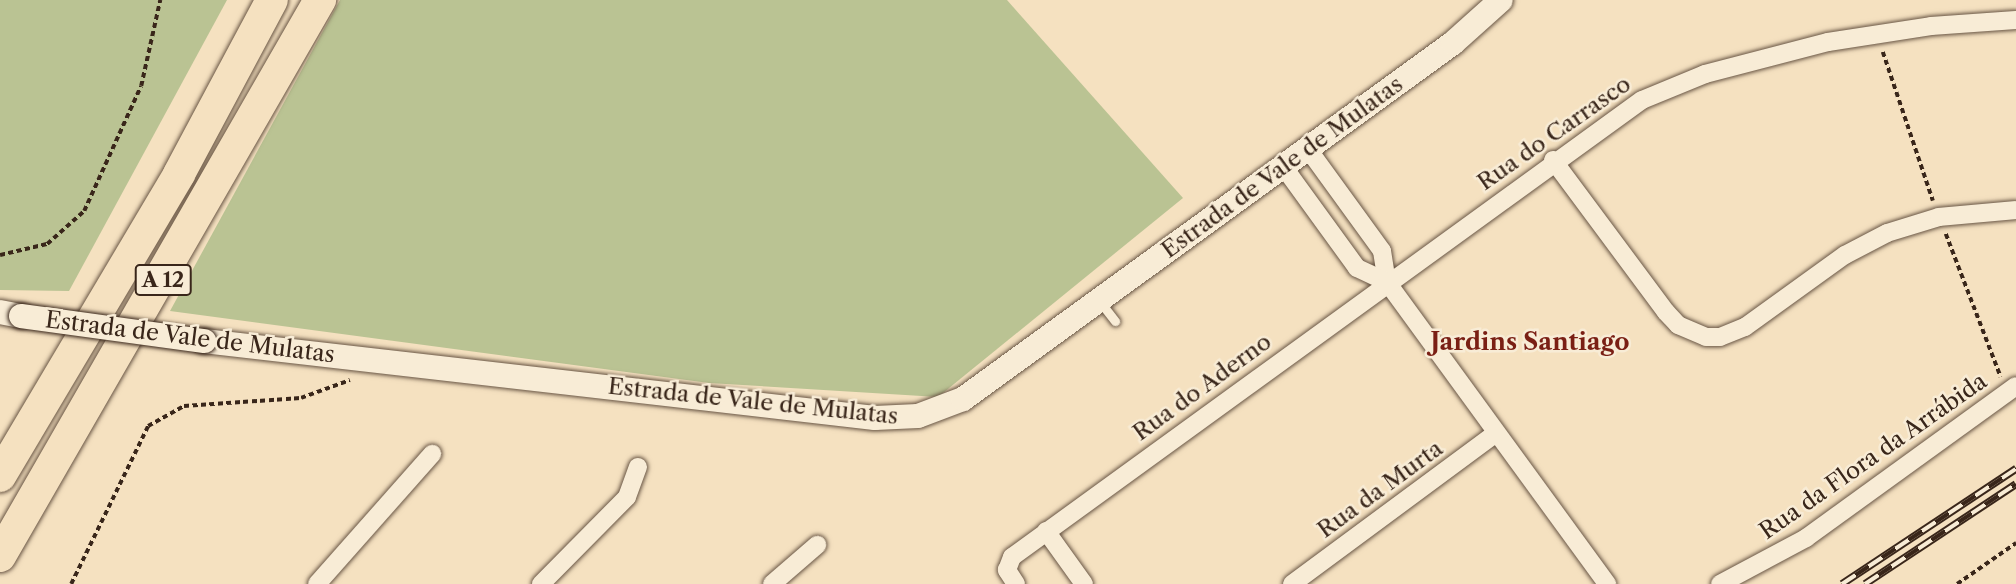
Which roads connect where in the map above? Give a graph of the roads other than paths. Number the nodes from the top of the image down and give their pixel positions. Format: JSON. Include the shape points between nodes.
{"nodes":[{"id":1,"x":272,"y":0,"type":"edge"},
{"id":2,"x":320,"y":0,"type":"edge"},
{"id":3,"x":1501,"y":0,"type":"edge"},
{"id":4,"x":2016,"y":20,"type":"edge"},
{"id":5,"x":1308,"y":149,"type":"junction"},
{"id":6,"x":1553,"y":160,"type":"junction"},
{"id":7,"x":1283,"y":166,"type":"junction"},
{"id":8,"x":1331,"y":181,"type":"junction"},
{"id":9,"x":1307,"y":198,"type":"junction"},
{"id":10,"x":2016,"y":209,"type":"edge"},
{"id":11,"x":1387,"y":282,"type":"junction"},
{"id":12,"x":1099,"y":300,"type":"junction"},
{"id":13,"x":11,"y":314,"type":"edge"},
{"id":14,"x":1115,"y":321,"type":"dead end"},
{"id":15,"x":2012,"y":389,"type":"edge"},
{"id":16,"x":1496,"y":433,"type":"junction"},
{"id":17,"x":432,"y":454,"type":"dead end"},
{"id":18,"x":638,"y":467,"type":"dead end"},
{"id":19,"x":0,"y":476,"type":"edge"},
{"id":20,"x":1046,"y":531,"type":"junction"},
{"id":21,"x":817,"y":545,"type":"dead end"},
{"id":22,"x":0,"y":556,"type":"edge"},
{"id":23,"x":317,"y":584,"type":"edge"},
{"id":24,"x":541,"y":584,"type":"edge"},
{"id":25,"x":772,"y":584,"type":"edge"},
{"id":26,"x":1016,"y":584,"type":"edge"},
{"id":27,"x":1084,"y":584,"type":"edge"},
{"id":28,"x":1292,"y":584,"type":"edge"},
{"id":29,"x":1607,"y":584,"type":"edge"},
{"id":30,"x":1720,"y":584,"type":"edge"}],
"edges":[{"from":1,"to":19,"type":"highway","number":"A 12","via":[[178,174]]},
{"from":2,"to":22,"type":"highway","number":"A 12"},
{"from":3,"to":5,"type":"street","name":"Estrada de Vale de Mulatas","via":[[1454,43]]},
{"from":4,"to":6,"type":"street","name":"Rua do Carrasco","via":[[1880,33],[1783,53],[1672,86],[1612,118]]},
{"from":5,"to":7,"type":"street","name":"Estrada de Vale de Mulatas"},
{"from":5,"to":8,"type":"street"},
{"from":6,"to":10,"type":"street","via":[[1666,312],[1678,325],[1706,337],[1745,327],[1866,243],[1939,217]]},
{"from":6,"to":11,"type":"street","name":"Rua do Carrasco"},
{"from":7,"to":9,"type":"street"},
{"from":7,"to":12,"type":"street","name":"Estrada de Vale de Mulatas"},
{"from":8,"to":9,"type":"street"},
{"from":8,"to":11,"type":"street","via":[[1382,251]]},
{"from":9,"to":11,"type":"street","via":[[1357,268]]},
{"from":11,"to":16,"type":"street"},
{"from":11,"to":20,"type":"street","name":"Rua do Aderno"},
{"from":12,"to":13,"type":"street","name":"Estrada de Vale de Mulatas","bridge":true,"via":[[963,399],[940,411],[896,419],[204,341]]},
{"from":12,"to":14,"type":"lane"},
{"from":15,"to":30,"type":"street","name":"Rua da Flora da Arrábida","via":[[1806,538]]},
{"from":16,"to":28,"type":"street","name":"Rua da Murta"},
{"from":16,"to":29,"type":"street"},
{"from":17,"to":23,"type":"street"},
{"from":18,"to":24,"type":"street","via":[[627,497]]},
{"from":20,"to":26,"type":"street","name":"Rua do Aderno","via":[[1008,563]]},
{"from":20,"to":27,"type":"street"},
{"from":21,"to":25,"type":"street"}]}
